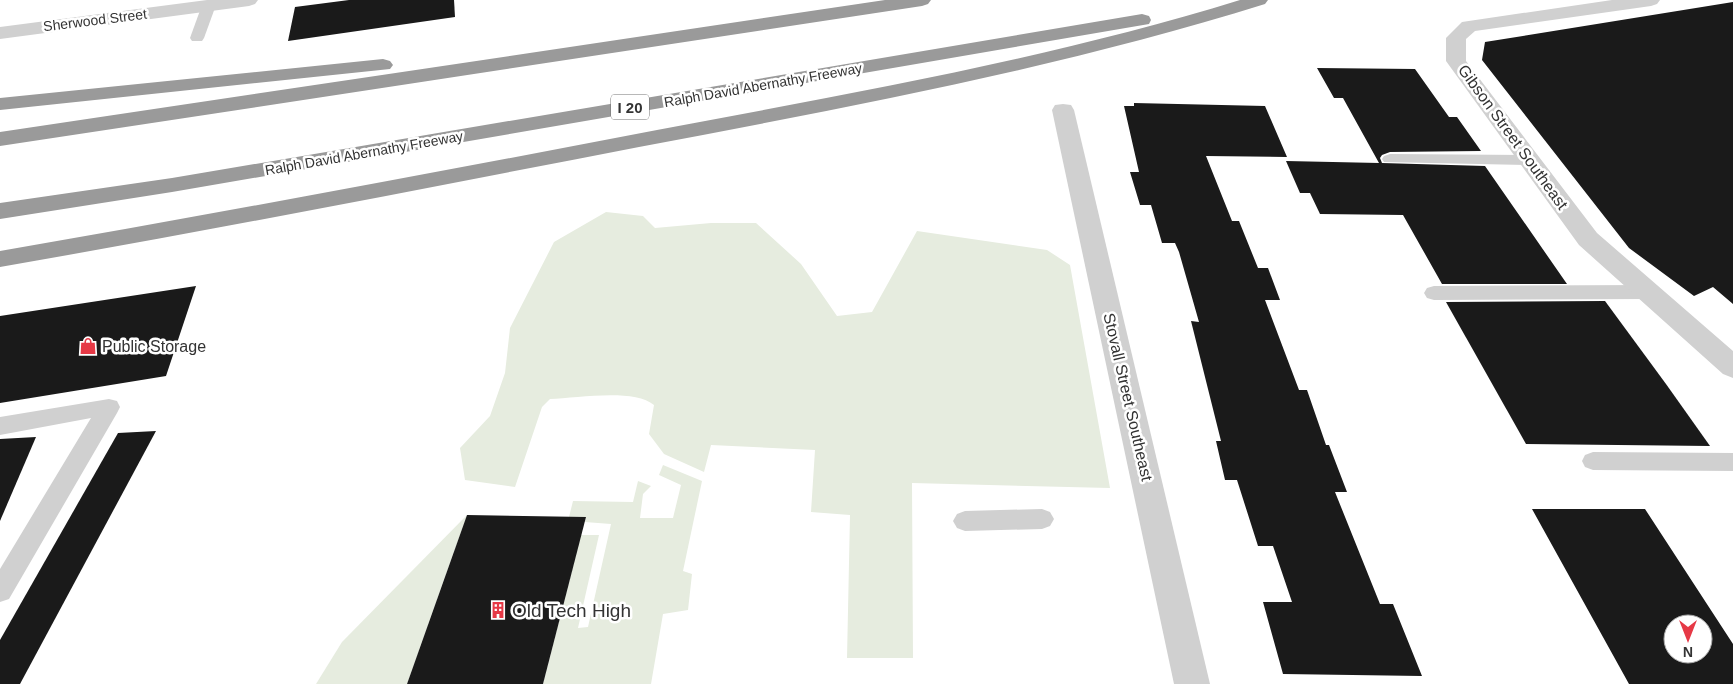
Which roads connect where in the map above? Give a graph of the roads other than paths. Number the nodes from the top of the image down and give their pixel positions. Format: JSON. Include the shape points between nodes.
{"nodes":[{"id":1,"x":249,"y":0,"type":"edge"},
{"id":2,"x":922,"y":0,"type":"edge"},
{"id":3,"x":1259,"y":0,"type":"edge"},
{"id":4,"x":1651,"y":0,"type":"edge"},
{"id":5,"x":209,"y":5,"type":"junction"},
{"id":6,"x":746,"y":28,"type":"junction"},
{"id":7,"x":0,"y":32,"type":"edge"},
{"id":8,"x":197,"y":38,"type":"dead end"},
{"id":9,"x":0,"y":104,"type":"edge"},
{"id":10,"x":1063,"y":110,"type":"dead end"},
{"id":11,"x":0,"y":139,"type":"edge"},
{"id":12,"x":1390,"y":158,"type":"dead end"},
{"id":13,"x":1528,"y":160,"type":"junction"},
{"id":14,"x":0,"y":211,"type":"edge"},
{"id":15,"x":0,"y":258,"type":"edge"},
{"id":16,"x":1648,"y":292,"type":"junction"},
{"id":17,"x":1434,"y":293,"type":"dead end"},
{"id":18,"x":1733,"y":367,"type":"edge"},
{"id":19,"x":0,"y":426,"type":"edge"},
{"id":20,"x":1593,"y":461,"type":"dead end"},
{"id":21,"x":1733,"y":462,"type":"edge"},
{"id":22,"x":1042,"y":519,"type":"dead end"},
{"id":23,"x":965,"y":520,"type":"dead end"},
{"id":24,"x":0,"y":591,"type":"edge"},
{"id":25,"x":1192,"y":684,"type":"edge"}],
"edges":[{"from":1,"to":5,"type":"street","name":"Sherwood Street"},
{"from":2,"to":6,"type":"highway"},
{"from":3,"to":14,"type":"highway","name":"Ralph David Abernathy Freeway","number":"I 20","via":[[192,182]]},
{"from":3,"to":15,"type":"highway","via":[[1120,43],[912,88],[360,194]]},
{"from":4,"to":13,"type":"street","name":"Gibson Street Southeast","via":[[1469,26],[1456,38],[1456,61]]},
{"from":5,"to":7,"type":"street","name":"Sherwood Street"},
{"from":5,"to":8,"type":"lane"},
{"from":6,"to":9,"type":"highway"},
{"from":6,"to":11,"type":"highway"},
{"from":10,"to":25,"type":"street","name":"Stovall Street Southeast"},
{"from":12,"to":13,"type":"lane"},
{"from":13,"to":16,"type":"street","name":"Gibson Street Southeast","via":[[1588,238]]},
{"from":16,"to":17,"type":"lane"},
{"from":16,"to":18,"type":"street","name":"Gibson Street Southeast"},
{"from":19,"to":24,"type":"lane","via":[[109,406]]},
{"from":20,"to":21,"type":"lane"},
{"from":22,"to":23,"type":"lane"}]}
